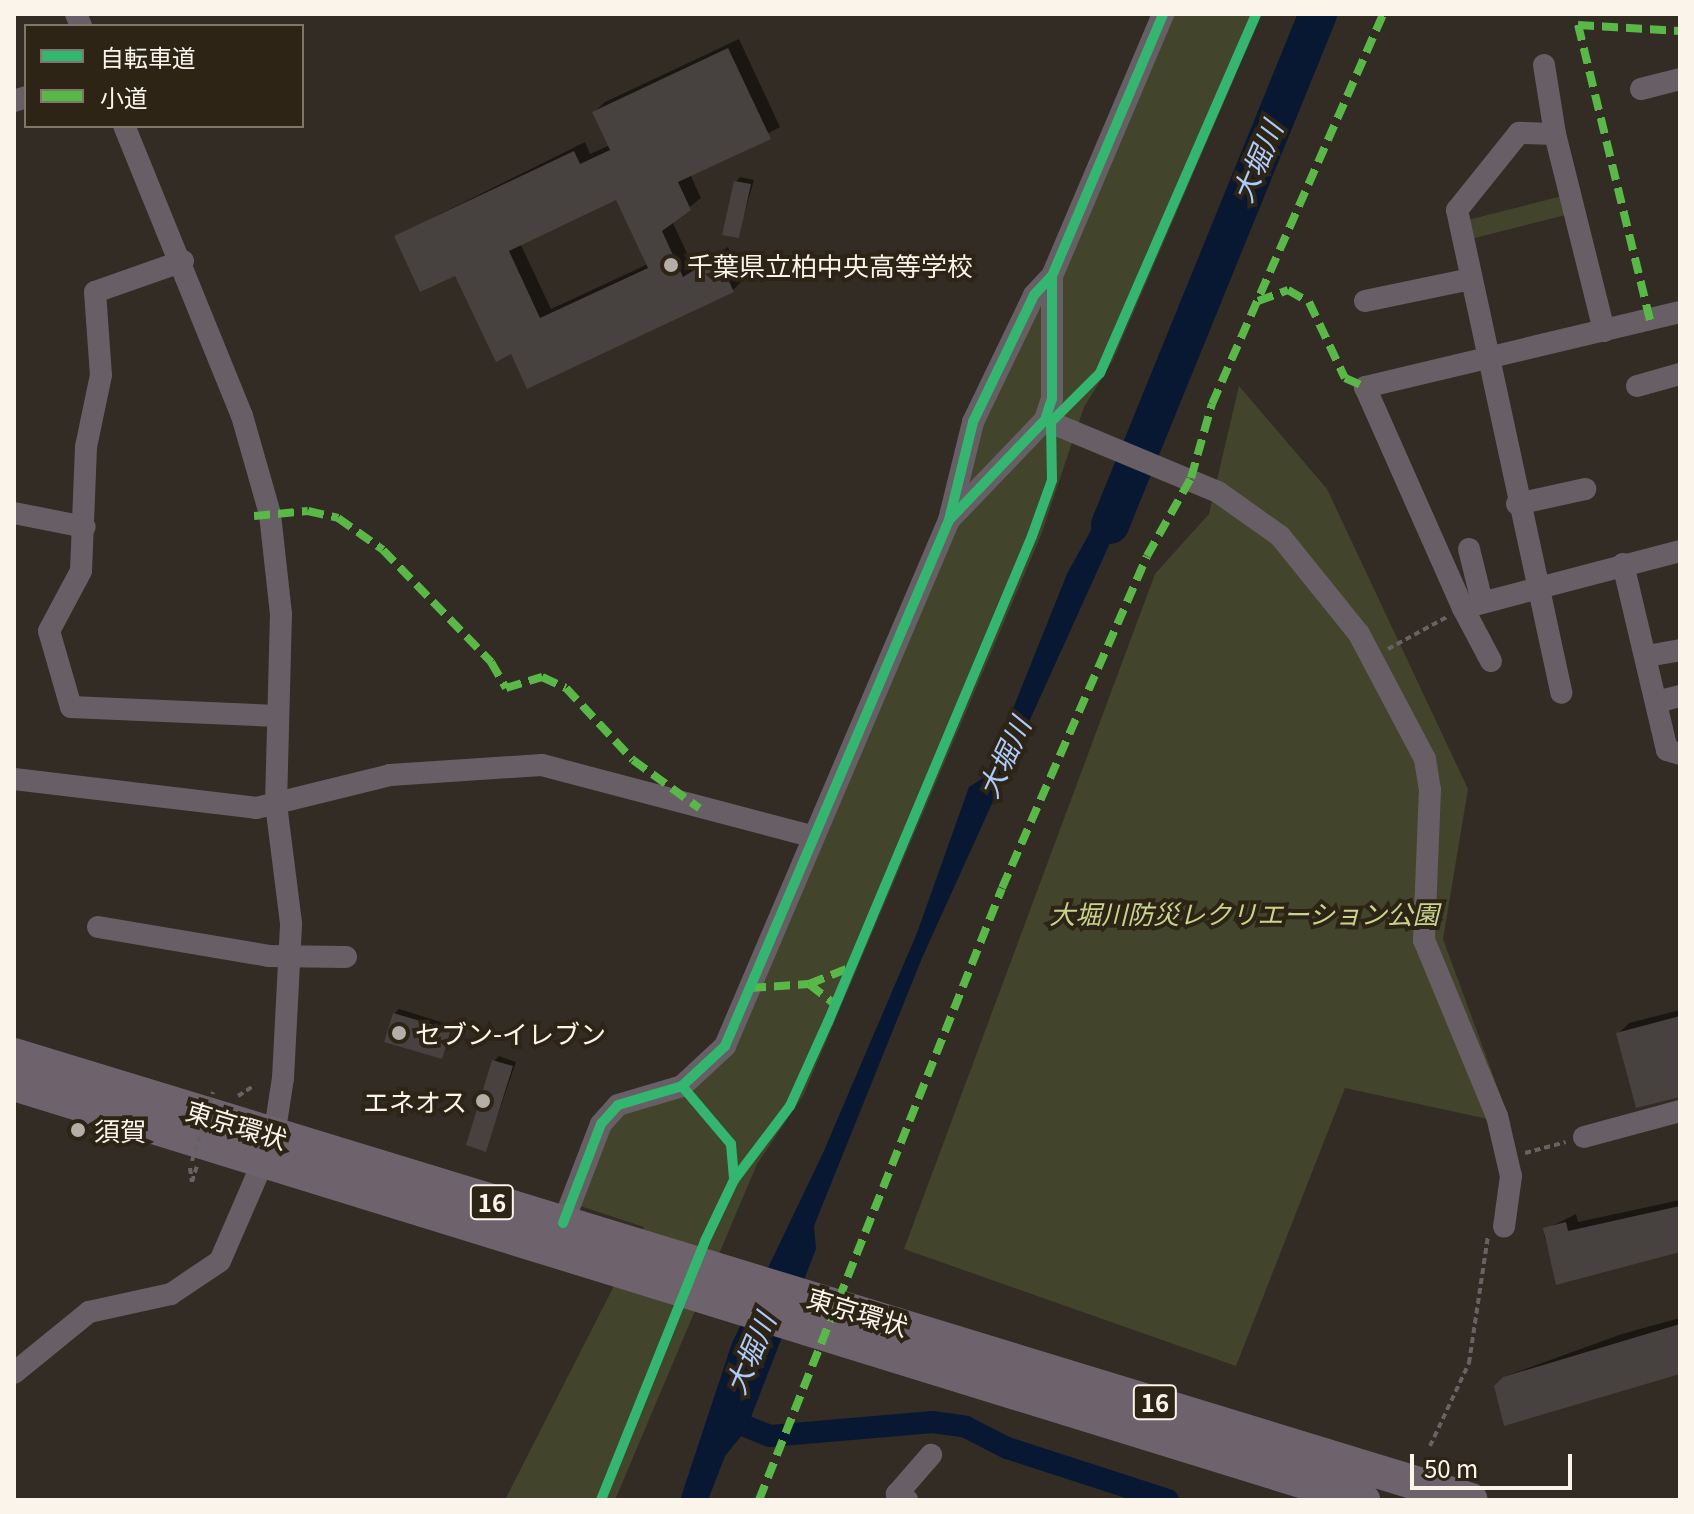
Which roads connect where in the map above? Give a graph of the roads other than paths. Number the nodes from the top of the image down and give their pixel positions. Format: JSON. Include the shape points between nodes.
{"nodes":[{"id":1,"x":1163,"y":14,"type":"edge"},
{"id":2,"x":1544,"y":65,"type":"dead end"},
{"id":3,"x":1680,"y":79,"type":"edge"},
{"id":4,"x":1641,"y":89,"type":"dead end"},
{"id":5,"x":125,"y":128,"type":"edge"},
{"id":6,"x":1555,"y":134,"type":"junction"},
{"id":7,"x":183,"y":261,"type":"junction"},
{"id":8,"x":1052,"y":276,"type":"junction"},
{"id":9,"x":1471,"y":279,"type":"junction"},
{"id":10,"x":1365,"y":301,"type":"dead end"},
{"id":11,"x":1680,"y":312,"type":"edge"},
{"id":12,"x":1604,"y":331,"type":"junction"},
{"id":13,"x":1486,"y":359,"type":"junction"},
{"id":14,"x":1680,"y":374,"type":"edge"},
{"id":15,"x":1637,"y":386,"type":"dead end"},
{"id":16,"x":1054,"y":423,"type":"junction"},
{"id":17,"x":1585,"y":489,"type":"dead end"},
{"id":18,"x":1517,"y":504,"type":"junction"},
{"id":19,"x":14,"y":513,"type":"edge"},
{"id":20,"x":949,"y":520,"type":"junction"},
{"id":21,"x":85,"y":527,"type":"junction"},
{"id":22,"x":1469,"y":549,"type":"dead end"},
{"id":23,"x":1680,"y":551,"type":"edge"},
{"id":24,"x":1623,"y":564,"type":"junction"},
{"id":25,"x":1540,"y":584,"type":"junction"},
{"id":26,"x":1472,"y":605,"type":"junction"},
{"id":27,"x":1680,"y":650,"type":"edge"},
{"id":28,"x":1647,"y":656,"type":"junction"},
{"id":29,"x":1491,"y":661,"type":"dead end"},
{"id":30,"x":1561,"y":693,"type":"dead end"},
{"id":31,"x":1680,"y":696,"type":"edge"},
{"id":32,"x":1657,"y":702,"type":"junction"},
{"id":33,"x":277,"y":716,"type":"junction"},
{"id":34,"x":1680,"y":754,"type":"edge"},
{"id":35,"x":14,"y":779,"type":"edge"},
{"id":36,"x":276,"y":804,"type":"junction"},
{"id":37,"x":810,"y":836,"type":"junction"},
{"id":38,"x":98,"y":927,"type":"dead end"},
{"id":39,"x":290,"y":955,"type":"junction"},
{"id":40,"x":346,"y":957,"type":"dead end"},
{"id":41,"x":14,"y":1055,"type":"edge"},
{"id":42,"x":14,"y":1084,"type":"edge"},
{"id":43,"x":1680,"y":1111,"type":"edge"},
{"id":44,"x":1584,"y":1137,"type":"road end"},
{"id":45,"x":270,"y":1148,"type":"junction"},
{"id":46,"x":563,"y":1223,"type":"junction"},
{"id":47,"x":1504,"y":1227,"type":"road end"},
{"id":48,"x":706,"y":1282,"type":"junction"},
{"id":49,"x":837,"y":1318,"type":"junction"},
{"id":50,"x":14,"y":1373,"type":"edge"},
{"id":51,"x":931,"y":1455,"type":"dead end"},
{"id":52,"x":897,"y":1498,"type":"edge"},
{"id":53,"x":1363,"y":1500,"type":"edge"},
{"id":54,"x":1471,"y":1500,"type":"edge"}],
"edges":[{"from":1,"to":8,"type":"street"},
{"from":2,"to":6,"type":"street"},
{"from":3,"to":4,"type":"street"},
{"from":5,"to":7,"type":"street"},
{"from":6,"to":9,"type":"street","via":[[1519,133],[1457,210]]},
{"from":6,"to":12,"type":"street"},
{"from":7,"to":21,"type":"street","via":[[95,292],[101,375],[86,447]]},
{"from":7,"to":33,"type":"street","via":[[265,488],[281,614]]},
{"from":8,"to":16,"type":"street"},
{"from":8,"to":20,"type":"street","via":[[1034,295],[973,422]]},
{"from":9,"to":10,"type":"street"},
{"from":9,"to":13,"type":"street"},
{"from":11,"to":12,"type":"street"},
{"from":12,"to":13,"type":"street"},
{"from":13,"to":18,"type":"street"},
{"from":13,"to":26,"type":"street","via":[[1365,387]]},
{"from":14,"to":15,"type":"street"},
{"from":16,"to":20,"type":"street"},
{"from":16,"to":47,"type":"street","via":[[1181,474],[1280,536],[1370,659],[1422,784],[1424,940],[1507,1159]]},
{"from":17,"to":18,"type":"street"},
{"from":18,"to":25,"type":"street"},
{"from":19,"to":21,"type":"street"},
{"from":20,"to":37,"type":"street"},
{"from":21,"to":33,"type":"street","via":[[81,571],[49,631],[71,707]]},
{"from":22,"to":26,"type":"street"},
{"from":23,"to":24,"type":"street"},
{"from":24,"to":25,"type":"street"},
{"from":24,"to":28,"type":"street"},
{"from":25,"to":26,"type":"street"},
{"from":25,"to":30,"type":"street"},
{"from":26,"to":29,"type":"street"},
{"from":27,"to":28,"type":"street"},
{"from":28,"to":32,"type":"street"},
{"from":31,"to":32,"type":"street"},
{"from":32,"to":34,"type":"street","via":[[1667,750]]},
{"from":33,"to":36,"type":"street"},
{"from":35,"to":36,"type":"street","via":[[229,808]]},
{"from":36,"to":37,"type":"street","via":[[390,775],[542,765]]},
{"from":36,"to":39,"type":"street"},
{"from":37,"to":46,"type":"street","via":[[725,1046],[682,1086],[648,1093],[609,1114]]},
{"from":38,"to":39,"type":"street"},
{"from":39,"to":40,"type":"street"},
{"from":39,"to":45,"type":"street"},
{"from":41,"to":45,"type":"highway","name":"東京環状","number":"16","via":[[245,1112]]},
{"from":42,"to":45,"type":"highway","name":"東京環状","number":"16"},
{"from":43,"to":44,"type":"street"},
{"from":45,"to":46,"type":"highway","name":"東京環状","number":"16"},
{"from":45,"to":48,"type":"highway","name":"東京環状","number":"16"},
{"from":45,"to":50,"type":"street","via":[[220,1261],[171,1294],[89,1312]]},
{"from":46,"to":48,"type":"highway","name":"東京環状","number":"16"},
{"from":48,"to":49,"type":"highway","name":"東京環状","number":"16"},
{"from":49,"to":53,"type":"highway","name":"東京環状","number":"16"},
{"from":49,"to":54,"type":"highway","name":"東京環状","number":"16"},
{"from":51,"to":52,"type":"street"}]}
